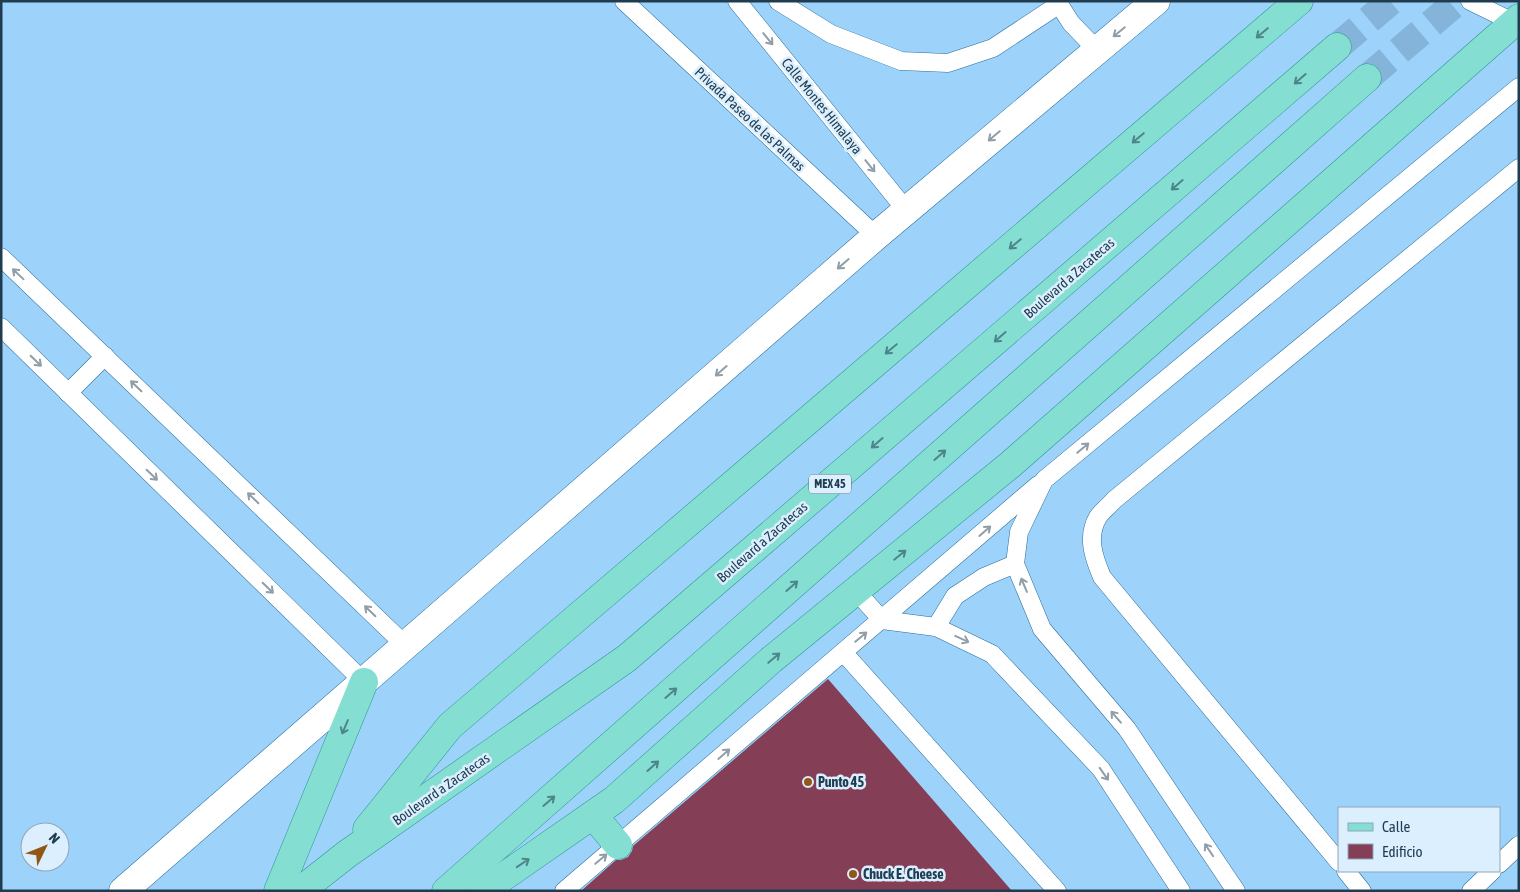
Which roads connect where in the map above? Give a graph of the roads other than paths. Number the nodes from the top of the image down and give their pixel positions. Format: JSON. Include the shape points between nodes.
{"nodes":[{"id":1,"x":624,"y":1,"type":"edge"},
{"id":2,"x":737,"y":1,"type":"edge"},
{"id":3,"x":778,"y":1,"type":"edge"},
{"id":4,"x":1299,"y":1,"type":"edge"},
{"id":5,"x":1470,"y":1,"type":"edge"},
{"id":6,"x":1057,"y":3,"type":"edge"},
{"id":7,"x":1151,"y":3,"type":"edge"},
{"id":8,"x":1517,"y":21,"type":"edge"},
{"id":9,"x":1337,"y":47,"type":"tunnel mouth"},
{"id":10,"x":1097,"y":50,"type":"junction"},
{"id":11,"x":1367,"y":78,"type":"tunnel mouth"},
{"id":12,"x":1519,"y":87,"type":"edge"},
{"id":13,"x":1519,"y":168,"type":"edge"},
{"id":14,"x":906,"y":210,"type":"junction"},
{"id":15,"x":876,"y":236,"type":"junction"},
{"id":16,"x":1,"y":258,"type":"edge"},
{"id":17,"x":1,"y":327,"type":"edge"},
{"id":18,"x":105,"y":356,"type":"junction"},
{"id":19,"x":68,"y":393,"type":"junction"},
{"id":20,"x":1044,"y":480,"type":"junction"},
{"id":21,"x":1015,"y":564,"type":"junction"},
{"id":22,"x":856,"y":591,"type":"junction"},
{"id":23,"x":882,"y":620,"type":"junction"},
{"id":24,"x":936,"y":627,"type":"junction"},
{"id":25,"x":405,"y":645,"type":"junction"},
{"id":26,"x":843,"y":652,"type":"junction"},
{"id":27,"x":364,"y":682,"type":"junction"},
{"id":28,"x":593,"y":815,"type":"junction"},
{"id":29,"x":618,"y":845,"type":"junction"},
{"id":30,"x":1519,"y":845,"type":"edge"},
{"id":31,"x":347,"y":854,"type":"junction"},
{"id":32,"x":1338,"y":861,"type":"edge"},
{"id":33,"x":1500,"y":863,"type":"edge"},
{"id":34,"x":1347,"y":872,"type":"edge"},
{"id":35,"x":1491,"y":872,"type":"edge"},
{"id":36,"x":123,"y":891,"type":"edge"},
{"id":37,"x":278,"y":891,"type":"edge"},
{"id":38,"x":300,"y":891,"type":"edge"},
{"id":39,"x":446,"y":891,"type":"edge"},
{"id":40,"x":482,"y":891,"type":"edge"},
{"id":41,"x":564,"y":891,"type":"edge"},
{"id":42,"x":1057,"y":891,"type":"edge"},
{"id":43,"x":1181,"y":891,"type":"edge"},
{"id":44,"x":1236,"y":891,"type":"edge"},
{"id":45,"x":1362,"y":891,"type":"edge"},
{"id":46,"x":1470,"y":891,"type":"edge"}],
"edges":[{"from":1,"to":15,"type":"lane","name":"Privada Paseo de las Palmas"},
{"from":2,"to":14,"type":"lane","name":"Calle Montes Himalaya","one_way":true},
{"from":3,"to":6,"type":"lane","via":[[831,34],[901,62],[948,63],[993,48]]},
{"from":4,"to":31,"type":"main road","one_way":true,"via":[[450,726]]},
{"from":5,"to":8,"type":"lane"},
{"from":6,"to":10,"type":"lane"},
{"from":7,"to":10,"type":"street","one_way":true},
{"from":22,"to":8,"type":"main road","one_way":true,"via":[[1011,464]]},
{"from":9,"to":31,"type":"main road","name":"Boulevard a Zacatecas","number":"MEX 45","one_way":true,"via":[[627,658]]},
{"from":10,"to":14,"type":"street","one_way":true},
{"from":39,"to":11,"type":"main road","one_way":true},
{"from":20,"to":12,"type":"lane","one_way":true},
{"from":13,"to":32,"type":"lane","via":[[1114,500],[1098,518],[1091,536],[1093,558],[1102,577]]},
{"from":14,"to":15,"type":"street"},
{"from":15,"to":25,"type":"street","one_way":true},
{"from":18,"to":16,"type":"lane","one_way":true},
{"from":17,"to":19,"type":"lane","one_way":true},
{"from":18,"to":19,"type":"lane"},
{"from":25,"to":18,"type":"lane","one_way":true},
{"from":19,"to":27,"type":"lane","one_way":true},
{"from":20,"to":21,"type":"lane","via":[[1019,532]]},
{"from":23,"to":20,"type":"lane","one_way":true},
{"from":21,"to":24,"type":"lane","via":[[984,577],[955,596]]},
{"from":44,"to":21,"type":"lane","one_way":true,"via":[[1127,729],[1042,629]]},
{"from":22,"to":23,"type":"lane"},
{"from":28,"to":22,"type":"main road","one_way":true,"via":[[771,660]]},
{"from":23,"to":24,"type":"lane"},
{"from":26,"to":23,"type":"lane","one_way":true},
{"from":24,"to":43,"type":"lane","one_way":true,"via":[[992,654],[1101,769]]},
{"from":25,"to":27,"type":"street"},
{"from":29,"to":26,"type":"lane","one_way":true},
{"from":26,"to":42,"type":"lane"},
{"from":27,"to":36,"type":"street"},
{"from":27,"to":37,"type":"main road","one_way":true},
{"from":28,"to":29,"type":"main road"},
{"from":40,"to":28,"type":"main road","one_way":true},
{"from":41,"to":29,"type":"lane","one_way":true},
{"from":30,"to":33,"type":"lane"},
{"from":31,"to":38,"type":"main road","name":"Boulevard a Zacatecas","number":"MEX 45"},
{"from":34,"to":45,"type":"lane"},
{"from":35,"to":46,"type":"lane"}]}
